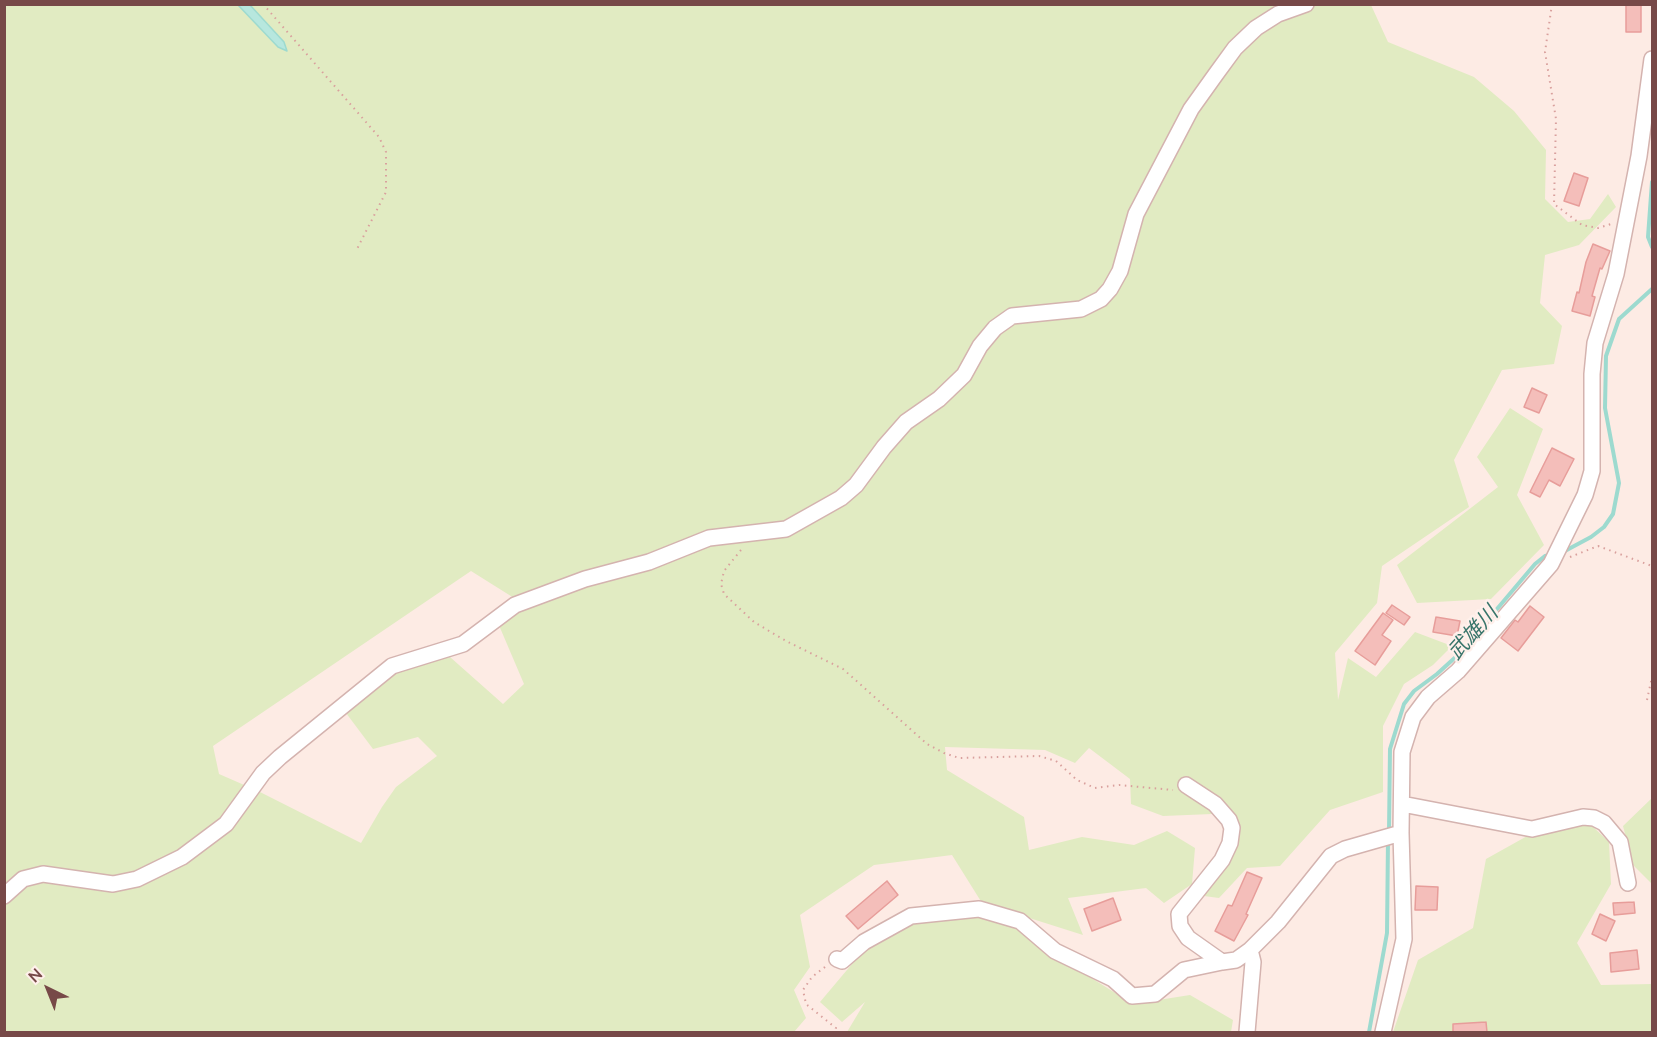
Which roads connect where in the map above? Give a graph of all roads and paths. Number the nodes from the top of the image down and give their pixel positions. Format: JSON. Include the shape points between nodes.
{"nodes":[{"id":1,"x":263,"y":4,"type":"edge"},
{"id":2,"x":1306,"y":4,"type":"edge"},
{"id":3,"x":1552,"y":4,"type":"edge"},
{"id":4,"x":1653,"y":59,"type":"edge"},
{"id":5,"x":1626,"y":220,"type":"junction"},
{"id":6,"x":357,"y":249,"type":"dead end"},
{"id":7,"x":758,"y":533,"type":"junction"},
{"id":8,"x":1551,"y":564,"type":"junction"},
{"id":9,"x":1653,"y":566,"type":"edge"},
{"id":10,"x":1653,"y":677,"type":"edge"},
{"id":11,"x":1647,"y":700,"type":"dead end"},
{"id":12,"x":1186,"y":785,"type":"joint"},
{"id":13,"x":1402,"y":804,"type":"junction"},
{"id":14,"x":1401,"y":833,"type":"junction"},
{"id":15,"x":1628,"y":883,"type":"dead end"},
{"id":16,"x":4,"y":896,"type":"edge"},
{"id":17,"x":1250,"y":950,"type":"junction"},
{"id":18,"x":837,"y":959,"type":"joint"},
{"id":19,"x":1222,"y":962,"type":"junction"},
{"id":20,"x":834,"y":1032,"type":"edge"},
{"id":21,"x":1247,"y":1032,"type":"edge"},
{"id":22,"x":1383,"y":1032,"type":"edge"}],
"edges":[{"from":1,"to":6,"type":"path","via":[[379,137],[386,152],[386,192]]},
{"from":2,"to":7,"type":"street","via":[[1278,14],[1256,28],[1235,48],[1191,109],[1136,214],[1120,271],[1101,299],[1081,309],[1012,316],[980,346],[964,375],[906,422],[841,498],[786,529]]},
{"from":3,"to":5,"type":"path","via":[[1545,51],[1556,119],[1554,204],[1582,225],[1599,228]]},
{"from":4,"to":5,"type":"street"},
{"from":5,"to":8,"type":"street","via":[[1616,274],[1595,343],[1592,471],[1585,495]]},
{"from":7,"to":12,"type":"path","via":[[724,571],[724,594],[754,622],[843,669],[927,744],[959,758],[1039,756],[1056,762],[1077,780],[1095,788],[1119,785],[1170,790]]},
{"from":7,"to":16,"type":"street","via":[[709,538],[649,562],[585,579],[514,605],[463,644],[392,666],[263,773],[226,824],[182,857],[137,879],[112,884],[43,874],[24,879]]},
{"from":8,"to":9,"type":"path","via":[[1598,546]]},
{"from":8,"to":13,"type":"street","via":[[1413,717],[1402,752]]},
{"from":10,"to":11,"type":"path"},
{"from":12,"to":19,"type":"street","via":[[1215,804],[1232,828],[1222,860],[1179,914],[1180,926],[1188,938]]},
{"from":13,"to":14,"type":"street"},
{"from":13,"to":15,"type":"street","via":[[1532,829],[1594,818],[1604,823],[1620,842]]},
{"from":14,"to":17,"type":"street","via":[[1331,856]]},
{"from":14,"to":22,"type":"street","via":[[1404,939]]},
{"from":17,"to":19,"type":"street","via":[[1236,960]]},
{"from":17,"to":21,"type":"street","via":[[1253,962]]},
{"from":18,"to":19,"type":"street","via":[[842,961],[864,942],[911,916],[979,909],[1020,921],[1055,951],[1113,979],[1132,996],[1155,994],[1184,970]]},
{"from":18,"to":20,"type":"path","via":[[812,977],[803,990],[806,1004],[836,1028]]}]}
